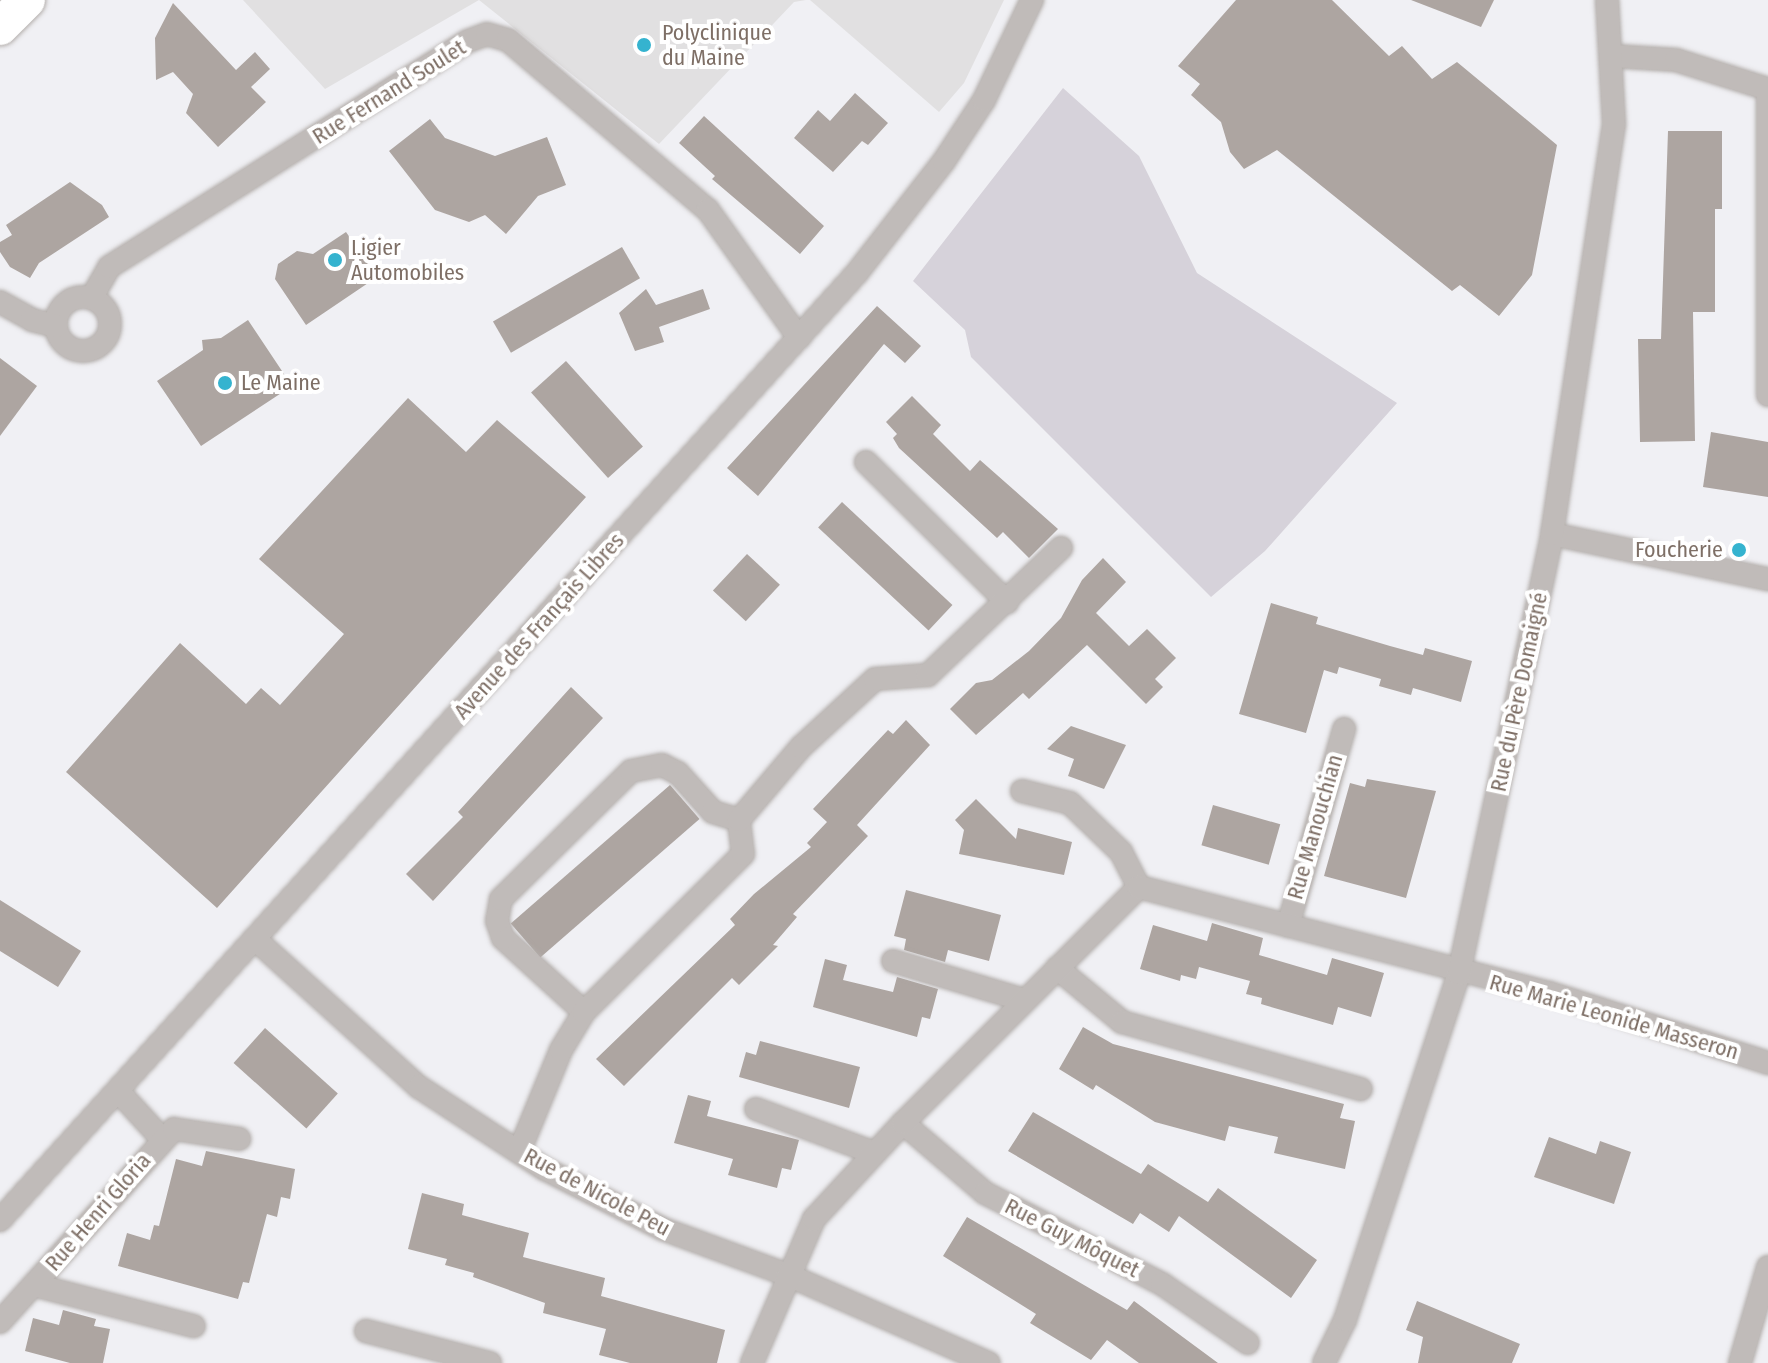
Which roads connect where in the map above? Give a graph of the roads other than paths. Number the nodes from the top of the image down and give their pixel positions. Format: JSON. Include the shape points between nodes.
{"nodes":[{"id":1,"x":27,"y":0,"type":"edge"},
{"id":2,"x":1032,"y":0,"type":"edge"},
{"id":3,"x":1607,"y":0,"type":"edge"},
{"id":4,"x":0,"y":27,"type":"edge"},
{"id":5,"x":1613,"y":56,"type":"junction"},
{"id":6,"x":1768,"y":89,"type":"edge"},
{"id":7,"x":92,"y":297,"type":"junction"},
{"id":8,"x":0,"y":302,"type":"edge"},
{"id":9,"x":56,"y":326,"type":"junction"},
{"id":10,"x":799,"y":338,"type":"junction"},
{"id":11,"x":1768,"y":395,"type":"edge"},
{"id":12,"x":866,"y":462,"type":"dead end"},
{"id":13,"x":1552,"y":534,"type":"junction"},
{"id":14,"x":1061,"y":548,"type":"dead end"},
{"id":15,"x":1768,"y":579,"type":"edge"},
{"id":16,"x":1007,"y":602,"type":"junction"},
{"id":17,"x":1344,"y":729,"type":"dead end"},
{"id":18,"x":1022,"y":791,"type":"dead end"},
{"id":19,"x":739,"y":820,"type":"junction"},
{"id":20,"x":1139,"y":887,"type":"junction"},
{"id":21,"x":1288,"y":926,"type":"junction"},
{"id":22,"x":255,"y":939,"type":"junction"},
{"id":23,"x":893,"y":961,"type":"dead end"},
{"id":24,"x":1057,"y":968,"type":"junction"},
{"id":25,"x":1459,"y":973,"type":"junction"},
{"id":26,"x":1024,"y":1000,"type":"junction"},
{"id":27,"x":584,"y":1012,"type":"junction"},
{"id":28,"x":1768,"y":1063,"type":"edge"},
{"id":29,"x":1361,"y":1089,"type":"dead end"},
{"id":30,"x":118,"y":1091,"type":"junction"},
{"id":31,"x":756,"y":1109,"type":"dead end"},
{"id":32,"x":903,"y":1123,"type":"junction"},
{"id":33,"x":162,"y":1139,"type":"junction"},
{"id":34,"x":239,"y":1139,"type":"dead end"},
{"id":35,"x":519,"y":1152,"type":"junction"},
{"id":36,"x":874,"y":1153,"type":"junction"},
{"id":37,"x":0,"y":1220,"type":"edge"},
{"id":38,"x":1768,"y":1267,"type":"edge"},
{"id":39,"x":788,"y":1275,"type":"junction"},
{"id":40,"x":34,"y":1285,"type":"junction"},
{"id":41,"x":0,"y":1322,"type":"edge"},
{"id":42,"x":194,"y":1326,"type":"dead end"},
{"id":43,"x":366,"y":1331,"type":"dead end"},
{"id":44,"x":1248,"y":1343,"type":"dead end"},
{"id":45,"x":490,"y":1363,"type":"edge"},
{"id":46,"x":752,"y":1363,"type":"edge"},
{"id":47,"x":988,"y":1363,"type":"edge"},
{"id":48,"x":1324,"y":1363,"type":"edge"},
{"id":49,"x":1740,"y":1363,"type":"edge"}],
"edges":[{"from":1,"to":4,"type":"main road"},
{"from":2,"to":10,"type":"street","name":"Avenue des Français Libres","via":[[984,100],[944,161]]},
{"from":3,"to":5,"type":"street","name":"Rue du Père Domaigné"},
{"from":5,"to":6,"type":"street","via":[[1676,60]]},
{"from":5,"to":13,"type":"street","name":"Rue du Père Domaigné","via":[[1614,124]]},
{"from":6,"to":11,"type":"street"},
{"from":7,"to":9,"type":"street","name":"Rue Fernand Soulet","via":[[68,301]]},
{"from":7,"to":9,"type":"street","via":[[110,318],[102,344],[76,350],[62,341]]},
{"from":7,"to":10,"type":"street","name":"Rue Fernand Soulet","via":[[109,267],[468,41],[487,34],[508,40],[708,210]]},
{"from":8,"to":9,"type":"street"},
{"from":10,"to":22,"type":"street","name":"Avenue des Français Libres"},
{"from":12,"to":16,"type":"street"},
{"from":13,"to":15,"type":"street"},
{"from":13,"to":25,"type":"street","name":"Rue du Père Domaigné"},
{"from":14,"to":16,"type":"street"},
{"from":16,"to":19,"type":"street","via":[[928,675],[875,679],[801,747]]},
{"from":17,"to":21,"type":"street","name":"Rue Manouchian"},
{"from":18,"to":20,"type":"street","via":[[1070,803],[1121,852]]},
{"from":19,"to":27,"type":"street","via":[[743,854]]},
{"from":19,"to":27,"type":"street","via":[[713,812],[678,773],[662,765],[631,771],[501,899],[497,921],[503,938]]},
{"from":20,"to":21,"type":"street"},
{"from":20,"to":24,"type":"street"},
{"from":21,"to":25,"type":"street"},
{"from":22,"to":30,"type":"street","name":"Avenue des Français Libres"},
{"from":22,"to":35,"type":"street","name":"Rue de Nicole Peu","via":[[419,1087]]},
{"from":23,"to":26,"type":"street"},
{"from":24,"to":26,"type":"street"},
{"from":24,"to":29,"type":"street","via":[[1122,1022]]},
{"from":25,"to":28,"type":"street","name":"Rue Marie Leonide Masseron","via":[[1550,993]]},
{"from":25,"to":48,"type":"street","name":"Rue du Père Domaigné","via":[[1345,1320]]},
{"from":26,"to":32,"type":"street"},
{"from":27,"to":35,"type":"street","via":[[561,1050]]},
{"from":30,"to":33,"type":"street","name":"Rue Henri Gloria"},
{"from":30,"to":37,"type":"street","name":"Avenue des Français Libres"},
{"from":31,"to":36,"type":"street"},
{"from":32,"to":36,"type":"street"},
{"from":32,"to":44,"type":"street","name":"Rue Guy Môquet","via":[[985,1193],[1162,1284]]},
{"from":33,"to":34,"type":"street","name":"Rue Henri Gloria","via":[[174,1129]]},
{"from":33,"to":40,"type":"street","name":"Rue Henri Gloria"},
{"from":35,"to":39,"type":"street","name":"Rue de Nicole Peu","via":[[663,1229]]},
{"from":36,"to":39,"type":"street","via":[[814,1219]]},
{"from":38,"to":49,"type":"street"},
{"from":39,"to":46,"type":"street"},
{"from":39,"to":47,"type":"street","name":"Rue de Nicole Peu"},
{"from":40,"to":41,"type":"street","name":"Rue Henri Gloria"},
{"from":40,"to":42,"type":"street","name":"Rue Henri Gloria"},
{"from":43,"to":45,"type":"street"}]}
